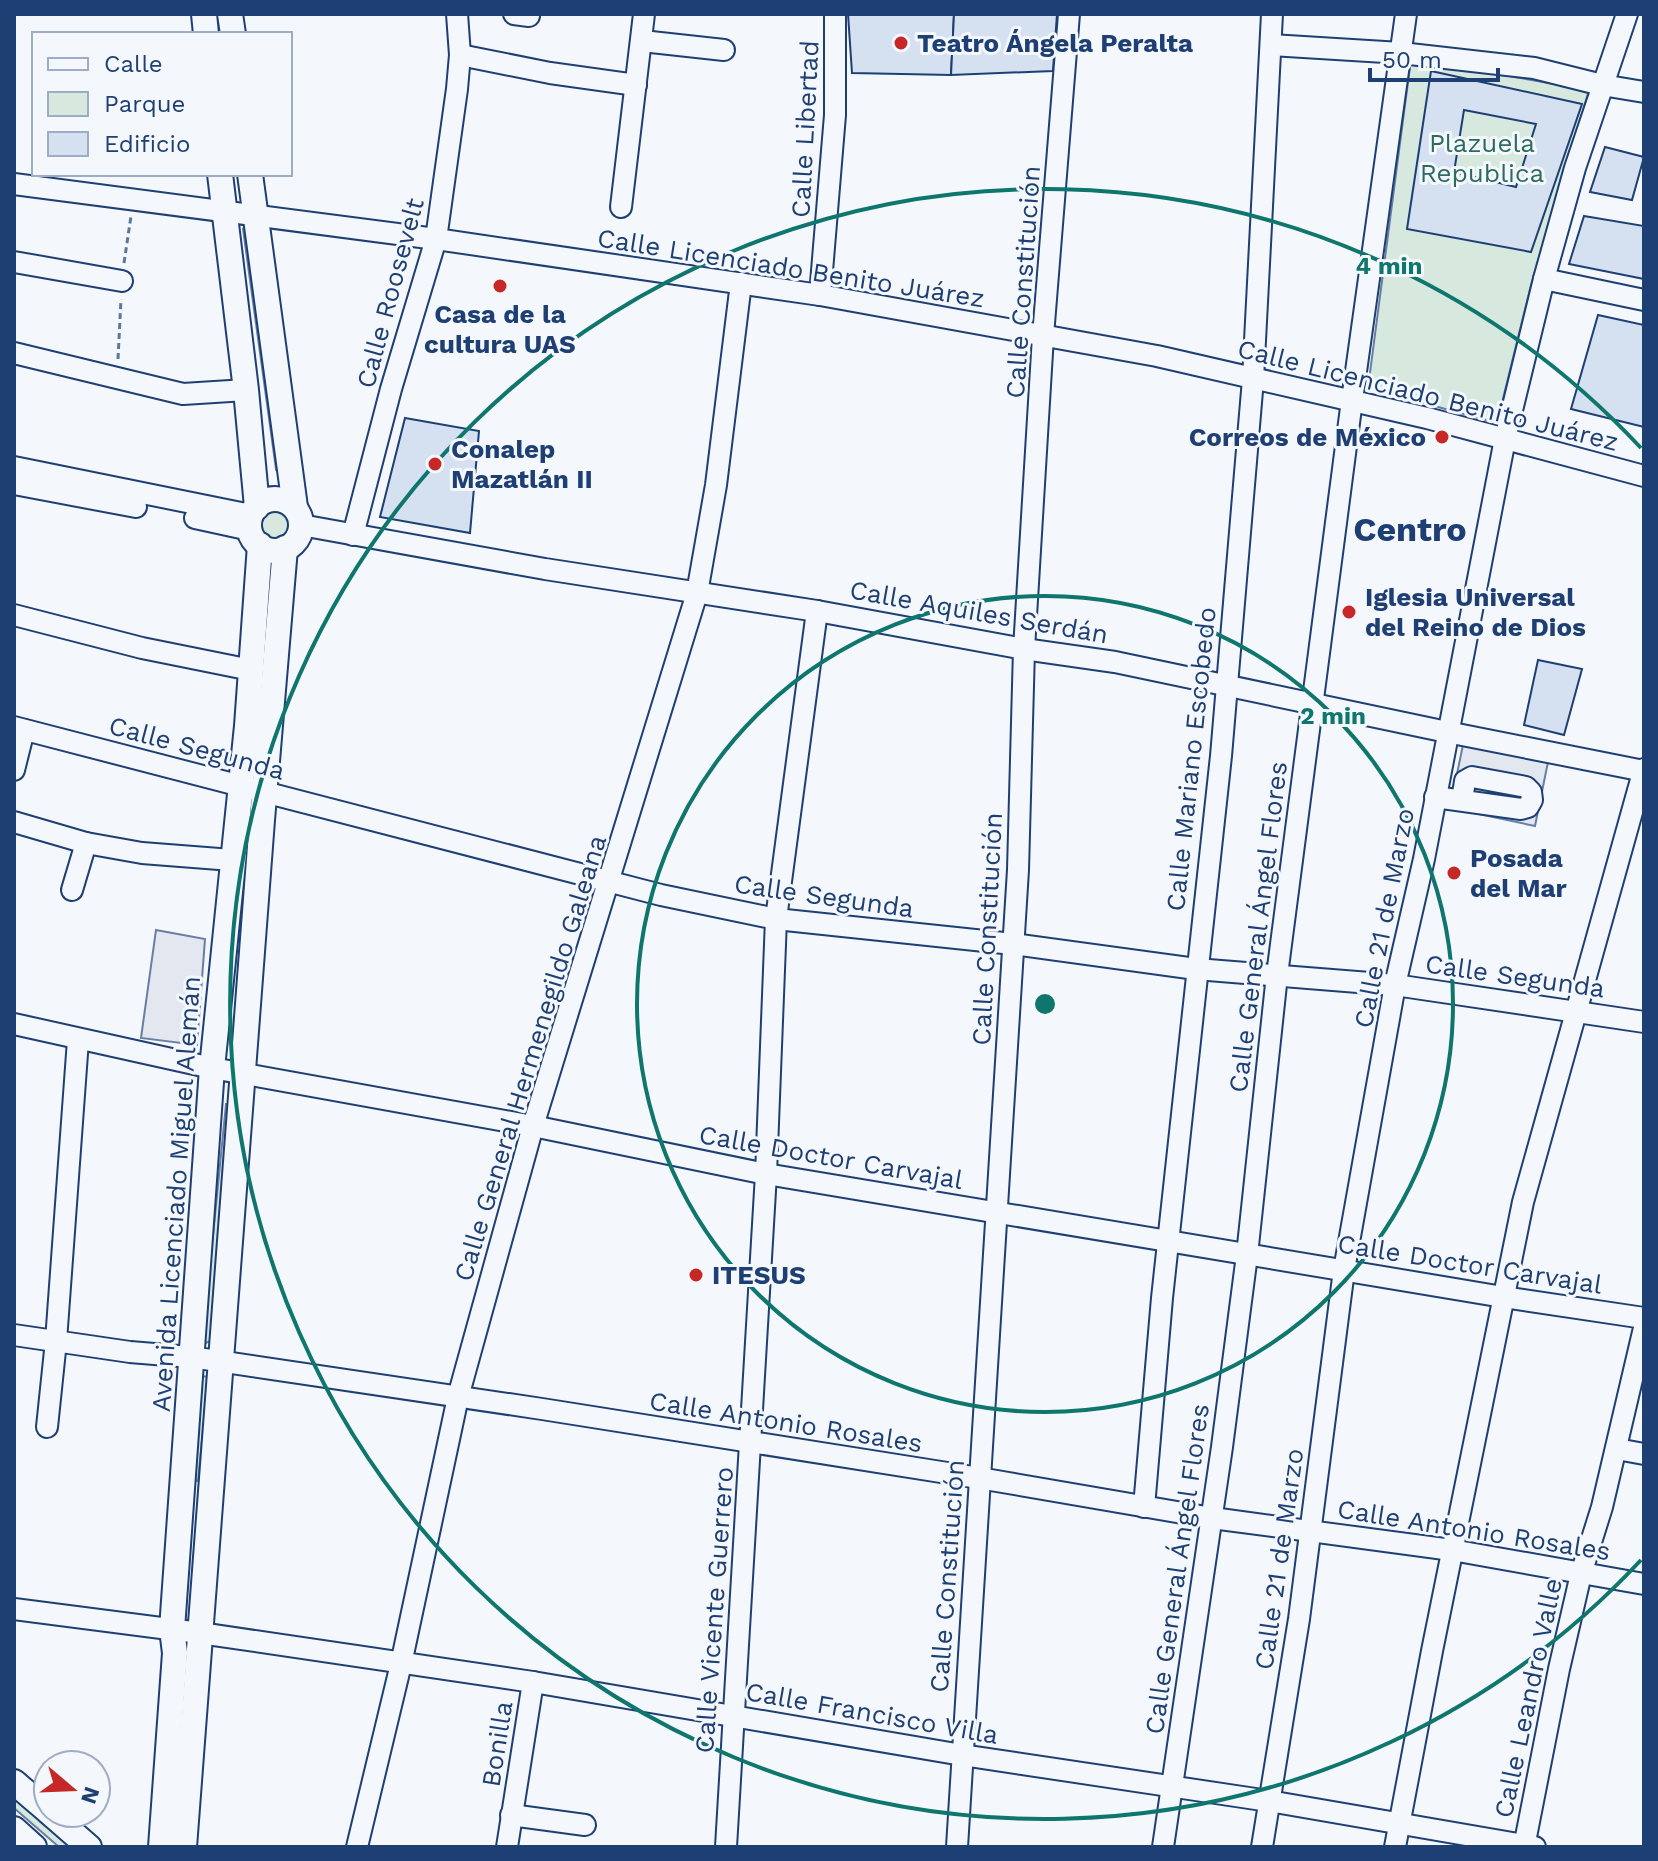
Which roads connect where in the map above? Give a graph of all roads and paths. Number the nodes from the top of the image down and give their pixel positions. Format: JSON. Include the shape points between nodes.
{"nodes":[{"id":1,"x":457,"y":14,"type":"edge"},
{"id":2,"x":644,"y":14,"type":"edge"},
{"id":3,"x":835,"y":14,"type":"edge"},
{"id":4,"x":1069,"y":14,"type":"edge"},
{"id":5,"x":1272,"y":14,"type":"edge"},
{"id":6,"x":1406,"y":14,"type":"edge"},
{"id":7,"x":1627,"y":14,"type":"edge"},
{"id":8,"x":642,"y":41,"type":"junction"},
{"id":9,"x":1271,"y":45,"type":"junction"},
{"id":10,"x":724,"y":50,"type":"dead end"},
{"id":11,"x":1401,"y":53,"type":"junction"},
{"id":12,"x":460,"y":55,"type":"junction"},
{"id":13,"x":636,"y":85,"type":"junction"},
{"id":14,"x":1602,"y":85,"type":"junction"},
{"id":15,"x":1644,"y":92,"type":"edge"},
{"id":16,"x":220,"y":176,"type":"edge"},
{"id":17,"x":250,"y":176,"type":"edge"},
{"id":18,"x":14,"y":184,"type":"edge"},
{"id":19,"x":621,"y":207,"type":"dead end"},
{"id":20,"x":224,"y":213,"type":"junction"},
{"id":21,"x":256,"y":217,"type":"junction"},
{"id":22,"x":436,"y":239,"type":"junction"},
{"id":23,"x":14,"y":262,"type":"edge"},
{"id":24,"x":1544,"y":279,"type":"junction"},
{"id":25,"x":122,"y":281,"type":"dead end"},
{"id":26,"x":741,"y":283,"type":"junction"},
{"id":27,"x":820,"y":295,"type":"junction"},
{"id":28,"x":1644,"y":300,"type":"edge"},
{"id":29,"x":1043,"y":336,"type":"junction"},
{"id":30,"x":14,"y":353,"type":"edge"},
{"id":31,"x":1253,"y":379,"type":"junction"},
{"id":32,"x":246,"y":390,"type":"junction"},
{"id":33,"x":1352,"y":400,"type":"junction"},
{"id":34,"x":1505,"y":439,"type":"junction"},
{"id":35,"x":14,"y":467,"type":"edge"},
{"id":36,"x":1644,"y":476,"type":"edge"},
{"id":37,"x":14,"y":484,"type":"edge"},
{"id":38,"x":298,"y":516,"type":"junction"},
{"id":39,"x":254,"y":524,"type":"junction"},
{"id":40,"x":353,"y":535,"type":"junction"},
{"id":41,"x":285,"y":548,"type":"junction"},
{"id":42,"x":697,"y":593,"type":"junction"},
{"id":43,"x":817,"y":611,"type":"junction"},
{"id":44,"x":14,"y":615,"type":"edge"},
{"id":45,"x":1024,"y":649,"type":"junction"},
{"id":46,"x":251,"y":670,"type":"junction"},
{"id":47,"x":1225,"y":685,"type":"junction"},
{"id":48,"x":1313,"y":703,"type":"junction"},
{"id":49,"x":19,"y":728,"type":"edge"},
{"id":50,"x":1447,"y":732,"type":"junction"},
{"id":51,"x":14,"y":770,"type":"edge"},
{"id":52,"x":1644,"y":770,"type":"edge"},
{"id":53,"x":241,"y":784,"type":"junction"},
{"id":54,"x":265,"y":793,"type":"junction"},
{"id":55,"x":1435,"y":797,"type":"junction"},
{"id":56,"x":1462,"y":800,"type":"dead end"},
{"id":57,"x":14,"y":822,"type":"edge"},
{"id":58,"x":86,"y":843,"type":"junction"},
{"id":59,"x":232,"y":860,"type":"junction"},
{"id":60,"x":609,"y":881,"type":"junction"},
{"id":61,"x":72,"y":890,"type":"dead end"},
{"id":62,"x":776,"y":919,"type":"junction"},
{"id":63,"x":1013,"y":944,"type":"junction"},
{"id":64,"x":1196,"y":969,"type":"junction"},
{"id":65,"x":1277,"y":975,"type":"junction"},
{"id":66,"x":1395,"y":985,"type":"junction"},
{"id":67,"x":1575,"y":1011,"type":"junction"},
{"id":68,"x":1644,"y":1022,"type":"edge"},
{"id":69,"x":15,"y":1027,"type":"edge"},
{"id":70,"x":78,"y":1040,"type":"junction"},
{"id":71,"x":212,"y":1068,"type":"junction"},
{"id":72,"x":244,"y":1074,"type":"junction"},
{"id":73,"x":533,"y":1126,"type":"junction"},
{"id":74,"x":766,"y":1174,"type":"junction"},
{"id":75,"x":995,"y":1211,"type":"junction"},
{"id":76,"x":1168,"y":1240,"type":"junction"},
{"id":77,"x":1247,"y":1255,"type":"junction"},
{"id":78,"x":1344,"y":1270,"type":"junction"},
{"id":79,"x":1503,"y":1297,"type":"junction"},
{"id":80,"x":1644,"y":1318,"type":"edge"},
{"id":81,"x":1644,"y":1328,"type":"edge"},
{"id":82,"x":14,"y":1335,"type":"edge"},
{"id":83,"x":56,"y":1341,"type":"junction"},
{"id":84,"x":191,"y":1357,"type":"junction"},
{"id":85,"x":221,"y":1361,"type":"junction"},
{"id":86,"x":458,"y":1397,"type":"junction"},
{"id":87,"x":47,"y":1427,"type":"dead end"},
{"id":88,"x":750,"y":1443,"type":"junction"},
{"id":89,"x":1617,"y":1449,"type":"junction"},
{"id":90,"x":1644,"y":1454,"type":"edge"},
{"id":91,"x":979,"y":1478,"type":"junction"},
{"id":92,"x":181,"y":1494,"type":"junction"},
{"id":93,"x":210,"y":1497,"type":"junction"},
{"id":94,"x":1144,"y":1507,"type":"junction"},
{"id":95,"x":1212,"y":1518,"type":"junction"},
{"id":96,"x":1310,"y":1530,"type":"junction"},
{"id":97,"x":1452,"y":1550,"type":"junction"},
{"id":98,"x":1581,"y":1574,"type":"junction"},
{"id":99,"x":1644,"y":1584,"type":"edge"},
{"id":100,"x":14,"y":1609,"type":"edge"},
{"id":101,"x":172,"y":1629,"type":"junction"},
{"id":102,"x":200,"y":1633,"type":"junction"},
{"id":103,"x":401,"y":1664,"type":"junction"},
{"id":104,"x":533,"y":1682,"type":"junction"},
{"id":105,"x":732,"y":1715,"type":"junction"},
{"id":106,"x":962,"y":1755,"type":"junction"},
{"id":107,"x":14,"y":1782,"type":"edge"},
{"id":108,"x":1171,"y":1787,"type":"junction"},
{"id":109,"x":32,"y":1797,"type":"edge"},
{"id":110,"x":1269,"y":1801,"type":"junction"},
{"id":111,"x":511,"y":1815,"type":"junction"},
{"id":112,"x":1399,"y":1823,"type":"junction"},
{"id":113,"x":585,"y":1825,"type":"dead end"},
{"id":114,"x":14,"y":1829,"type":"edge"},
{"id":115,"x":68,"y":1829,"type":"edge"},
{"id":116,"x":1528,"y":1846,"type":"edge"},
{"id":117,"x":34,"y":1847,"type":"edge"},
{"id":118,"x":89,"y":1847,"type":"edge"},
{"id":119,"x":161,"y":1847,"type":"edge"},
{"id":120,"x":184,"y":1847,"type":"edge"},
{"id":121,"x":357,"y":1847,"type":"edge"},
{"id":122,"x":507,"y":1847,"type":"edge"},
{"id":123,"x":726,"y":1847,"type":"edge"},
{"id":124,"x":957,"y":1847,"type":"edge"},
{"id":125,"x":1163,"y":1847,"type":"edge"},
{"id":126,"x":1262,"y":1847,"type":"edge"},
{"id":127,"x":1395,"y":1847,"type":"edge"}],
"edges":[{"from":1,"to":12,"type":"street","name":"Calle Roosevelt"},
{"from":2,"to":8,"type":"street"},
{"from":3,"to":27,"type":"street","name":"Calle Libertad","via":[[835,115]]},
{"from":4,"to":29,"type":"street","name":"Calle Constitución"},
{"from":5,"to":9,"type":"street","name":"Calle Mariano Escobedo"},
{"from":6,"to":11,"type":"street","name":"Calle General Ángel Flores"},
{"from":7,"to":14,"type":"street","name":"Calle 21 de Marzo"},
{"from":8,"to":10,"type":"street"},
{"from":8,"to":13,"type":"street"},
{"from":9,"to":11,"type":"street"},
{"from":9,"to":31,"type":"street","name":"Calle Mariano Escobedo"},
{"from":11,"to":14,"type":"street","via":[[1534,68]]},
{"from":11,"to":33,"type":"street","name":"Calle General Ángel Flores"},
{"from":12,"to":13,"type":"street"},
{"from":12,"to":22,"type":"street","name":"Calle Roosevelt"},
{"from":13,"to":19,"type":"street"},
{"from":14,"to":15,"type":"street"},
{"from":14,"to":24,"type":"street","name":"Calle 21 de Marzo"},
{"from":16,"to":20,"type":"main road","name":"Avenida Licenciado Miguel Alemán"},
{"from":17,"to":21,"type":"main road"},
{"from":18,"to":20,"type":"street","name":"Calle Licenciado Benito Juárez"},
{"from":20,"to":21,"type":"street","name":"Calle Licenciado Benito Juárez"},
{"from":20,"to":32,"type":"main road","name":"Avenida Licenciado Miguel Alemán"},
{"from":21,"to":22,"type":"street","name":"Calle Licenciado Benito Juárez"},
{"from":21,"to":38,"type":"main road"},
{"from":22,"to":26,"type":"street","name":"Calle Licenciado Benito Juárez"},
{"from":22,"to":40,"type":"street","name":"Calle Roosevelt"},
{"from":23,"to":25,"type":"street"},
{"from":24,"to":28,"type":"street"},
{"from":24,"to":34,"type":"street","name":"Calle 21 de Marzo"},
{"from":26,"to":27,"type":"street","name":"Calle Licenciado Benito Juárez"},
{"from":26,"to":42,"type":"street","name":"Calle General Hermenegildo Galeana"},
{"from":27,"to":29,"type":"street","name":"Calle Licenciado Benito Juárez"},
{"from":29,"to":31,"type":"street","name":"Calle Licenciado Benito Juárez"},
{"from":29,"to":45,"type":"street","name":"Calle Constitución"},
{"from":30,"to":32,"type":"street","via":[[183,394]]},
{"from":31,"to":33,"type":"street","name":"Calle Licenciado Benito Juárez"},
{"from":31,"to":47,"type":"street","name":"Calle Mariano Escobedo"},
{"from":32,"to":39,"type":"main road","name":"Avenida Licenciado Miguel Alemán"},
{"from":33,"to":34,"type":"street","name":"Calle Licenciado Benito Juárez"},
{"from":33,"to":48,"type":"street","name":"Calle General Ángel Flores"},
{"from":34,"to":36,"type":"street","name":"Calle Licenciado Benito Juárez"},
{"from":34,"to":50,"type":"street","name":"Calle 21 de Marzo"},
{"from":35,"to":39,"type":"street"},
{"from":37,"to":39,"type":"street"},
{"from":38,"to":39,"type":"main road","via":[[280,499],[272,499]]},
{"from":38,"to":40,"type":"street","name":"Calle Aquiles Serdán"},
{"from":38,"to":41,"type":"main road","via":[[296,540]]},
{"from":39,"to":41,"type":"main road","via":[[267,549]]},
{"from":39,"to":46,"type":"main road","name":"Avenida Licenciado Miguel Alemán"},
{"from":40,"to":42,"type":"street","name":"Calle Aquiles Serdán"},
{"from":41,"to":54,"type":"main road"},
{"from":42,"to":43,"type":"street","name":"Calle Aquiles Serdán"},
{"from":42,"to":60,"type":"street","name":"Calle General Hermenegildo Galeana"},
{"from":43,"to":45,"type":"street","name":"Calle Aquiles Serdán"},
{"from":43,"to":62,"type":"street","name":"Calle Vicente Guerrero"},
{"from":44,"to":46,"type":"street"},
{"from":45,"to":47,"type":"street","name":"Calle Aquiles Serdán"},
{"from":45,"to":63,"type":"street","name":"Calle Constitución"},
{"from":46,"to":53,"type":"main road","name":"Avenida Licenciado Miguel Alemán"},
{"from":47,"to":48,"type":"street","name":"Calle Aquiles Serdán"},
{"from":47,"to":64,"type":"street","name":"Calle Mariano Escobedo"},
{"from":48,"to":50,"type":"street","name":"Calle Aquiles Serdán"},
{"from":48,"to":65,"type":"street","name":"Calle General Ángel Flores"},
{"from":49,"to":51,"type":"street"},
{"from":49,"to":53,"type":"street","name":"Calle Segunda"},
{"from":50,"to":52,"type":"street","name":"Calle Aquiles Serdán"},
{"from":50,"to":55,"type":"street","name":"Calle 21 de Marzo"},
{"from":52,"to":67,"type":"street"},
{"from":53,"to":54,"type":"street","name":"Calle Segunda"},
{"from":53,"to":59,"type":"main road","name":"Avenida Licenciado Miguel Alemán"},
{"from":54,"to":60,"type":"street","name":"Calle Segunda"},
{"from":54,"to":72,"type":"main road"},
{"from":55,"to":56,"type":"street"},
{"from":55,"to":66,"type":"street","name":"Calle 21 de Marzo"},
{"from":57,"to":58,"type":"street"},
{"from":58,"to":59,"type":"street"},
{"from":58,"to":61,"type":"street"},
{"from":59,"to":71,"type":"main road","name":"Avenida Licenciado Miguel Alemán"},
{"from":60,"to":62,"type":"street","name":"Calle Segunda"},
{"from":60,"to":73,"type":"street","name":"Calle General Hermenegildo Galeana"},
{"from":62,"to":63,"type":"street","name":"Calle Segunda"},
{"from":62,"to":74,"type":"street","name":"Calle Vicente Guerrero"},
{"from":63,"to":64,"type":"street","name":"Calle Segunda"},
{"from":63,"to":75,"type":"street","name":"Calle Constitución"},
{"from":64,"to":65,"type":"street","name":"Calle Segunda"},
{"from":64,"to":76,"type":"street","name":"Calle Mariano Escobedo"},
{"from":65,"to":66,"type":"street","name":"Calle Segunda"},
{"from":65,"to":77,"type":"street","name":"Calle General Ángel Flores"},
{"from":66,"to":67,"type":"street","name":"Calle Segunda"},
{"from":66,"to":78,"type":"street","name":"Calle 21 de Marzo"},
{"from":67,"to":68,"type":"street","name":"Calle Segunda"},
{"from":67,"to":79,"type":"street"},
{"from":69,"to":70,"type":"street","name":"Calle Doctor Carvajal"},
{"from":70,"to":71,"type":"street","name":"Calle Doctor Carvajal"},
{"from":70,"to":83,"type":"street"},
{"from":71,"to":72,"type":"street","name":"Calle Doctor Carvajal"},
{"from":71,"to":84,"type":"main road","name":"Avenida Licenciado Miguel Alemán"},
{"from":72,"to":73,"type":"street","name":"Calle Doctor Carvajal"},
{"from":72,"to":85,"type":"main road"},
{"from":73,"to":74,"type":"street","name":"Calle Doctor Carvajal"},
{"from":73,"to":86,"type":"street","name":"Calle General Hermenegildo Galeana"},
{"from":74,"to":75,"type":"street","name":"Calle Doctor Carvajal"},
{"from":74,"to":88,"type":"street","name":"Calle Vicente Guerrero"},
{"from":75,"to":76,"type":"street","name":"Calle Doctor Carvajal"},
{"from":75,"to":91,"type":"street","name":"Calle Constitución"},
{"from":76,"to":77,"type":"street","name":"Calle Doctor Carvajal"},
{"from":76,"to":94,"type":"street","name":"Calle Mariano Escobedo"},
{"from":77,"to":78,"type":"street","name":"Calle Doctor Carvajal"},
{"from":77,"to":95,"type":"street","name":"Calle General Ángel Flores"},
{"from":78,"to":79,"type":"street","name":"Calle Doctor Carvajal"},
{"from":78,"to":96,"type":"street","name":"Calle 21 de Marzo"},
{"from":79,"to":80,"type":"street","name":"Calle Doctor Carvajal"},
{"from":79,"to":97,"type":"street"},
{"from":81,"to":89,"type":"street","name":"Calle Leandro Valle"},
{"from":82,"to":83,"type":"street","name":"Calle Antonio Rosales"},
{"from":83,"to":84,"type":"street","name":"Calle Antonio Rosales"},
{"from":83,"to":87,"type":"street"},
{"from":84,"to":85,"type":"street","name":"Calle Antonio Rosales"},
{"from":84,"to":92,"type":"main road","name":"Avenida Licenciado Miguel Alemán"},
{"from":85,"to":86,"type":"street","name":"Calle Antonio Rosales"},
{"from":85,"to":93,"type":"main road"},
{"from":86,"to":88,"type":"street","name":"Calle Antonio Rosales"},
{"from":86,"to":103,"type":"street","name":"Calle General Hermenegildo Galeana"},
{"from":88,"to":91,"type":"street","name":"Calle Antonio Rosales"},
{"from":88,"to":105,"type":"street","name":"Calle Vicente Guerrero"},
{"from":89,"to":90,"type":"street"},
{"from":89,"to":98,"type":"street","name":"Calle Leandro Valle"},
{"from":91,"to":94,"type":"street","name":"Calle Antonio Rosales"},
{"from":91,"to":106,"type":"street","name":"Calle Constitución"},
{"from":92,"to":93,"type":"main road"},
{"from":92,"to":101,"type":"main road","name":"Avenida Licenciado Miguel Alemán"},
{"from":93,"to":102,"type":"main road"},
{"from":94,"to":95,"type":"street","name":"Calle Antonio Rosales"},
{"from":95,"to":96,"type":"street","name":"Calle Antonio Rosales"},
{"from":95,"to":108,"type":"street","name":"Calle General Ángel Flores"},
{"from":96,"to":97,"type":"street","name":"Calle Antonio Rosales"},
{"from":96,"to":110,"type":"street","name":"Calle 21 de Marzo"},
{"from":97,"to":98,"type":"street","name":"Calle Antonio Rosales"},
{"from":97,"to":112,"type":"street"},
{"from":98,"to":99,"type":"street","name":"Calle Antonio Rosales"},
{"from":98,"to":116,"type":"street","name":"Calle Leandro Valle"},
{"from":100,"to":101,"type":"street","name":"Calle Francisco Villa"},
{"from":101,"to":102,"type":"street","name":"Calle Francisco Villa"},
{"from":101,"to":119,"type":"main road","name":"Avenida Licenciado Miguel Alemán","via":[[175,1653]]},
{"from":102,"to":103,"type":"street","name":"Calle Francisco Villa"},
{"from":102,"to":120,"type":"main road"},
{"from":103,"to":104,"type":"street","name":"Calle Francisco Villa"},
{"from":103,"to":121,"type":"street","name":"Calle General Hermenegildo Galeana"},
{"from":104,"to":105,"type":"street","name":"Calle Francisco Villa"},
{"from":104,"to":111,"type":"street","name":"Bonilla"},
{"from":105,"to":106,"type":"street","name":"Calle Francisco Villa"},
{"from":105,"to":123,"type":"street","name":"Calle Vicente Guerrero"},
{"from":106,"to":108,"type":"street","name":"Calle Francisco Villa"},
{"from":106,"to":124,"type":"street","name":"Calle Constitución"},
{"from":107,"to":109,"type":"main road"},
{"from":108,"to":110,"type":"street","name":"Calle Francisco Villa"},
{"from":108,"to":125,"type":"street","name":"Calle General Ángel Flores"},
{"from":110,"to":112,"type":"street","name":"Calle Francisco Villa"},
{"from":110,"to":126,"type":"street","name":"Calle 21 de Marzo"},
{"from":111,"to":113,"type":"street","name":"Bonilla"},
{"from":111,"to":122,"type":"street","name":"Bonilla"},
{"from":112,"to":116,"type":"street","name":"Calle Francisco Villa"},
{"from":112,"to":127,"type":"street"},
{"from":114,"to":117,"type":"main road"},
{"from":115,"to":118,"type":"main road"}]}
